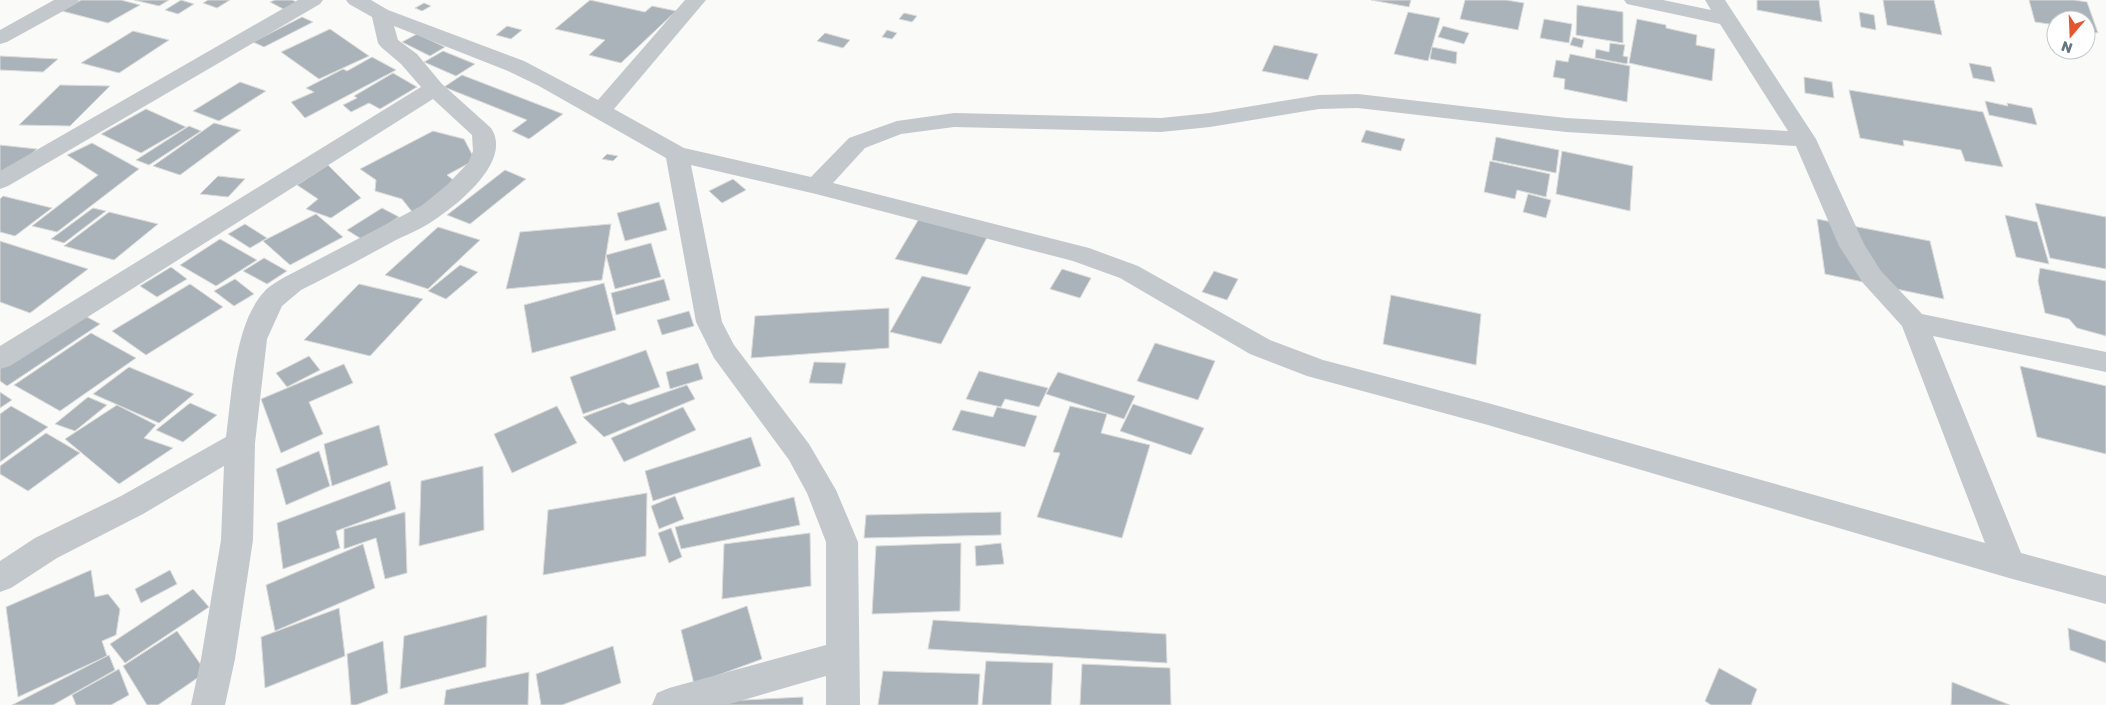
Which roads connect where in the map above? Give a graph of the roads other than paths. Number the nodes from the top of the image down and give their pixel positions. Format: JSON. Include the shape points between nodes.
{"nodes":[{"id":1,"x":69,"y":0,"type":"edge"},
{"id":2,"x":313,"y":0,"type":"edge"},
{"id":3,"x":356,"y":0,"type":"edge"},
{"id":4,"x":696,"y":0,"type":"edge"},
{"id":5,"x":1634,"y":0,"type":"edge"},
{"id":6,"x":1720,"y":9,"type":"edge"},
{"id":7,"x":381,"y":14,"type":"junction"},
{"id":8,"x":0,"y":38,"type":"edge"},
{"id":9,"x":434,"y":89,"type":"junction"},
{"id":10,"x":601,"y":112,"type":"junction"},
{"id":11,"x":1805,"y":139,"type":"junction"},
{"id":12,"x":678,"y":154,"type":"junction"},
{"id":13,"x":0,"y":181,"type":"edge"},
{"id":14,"x":816,"y":186,"type":"junction"},
{"id":15,"x":1914,"y":322,"type":"junction"},
{"id":16,"x":0,"y":359,"type":"edge"},
{"id":17,"x":2106,"y":362,"type":"edge"},
{"id":18,"x":240,"y":443,"type":"junction"},
{"id":19,"x":2009,"y":564,"type":"junction"},
{"id":20,"x":0,"y":578,"type":"edge"},
{"id":21,"x":2106,"y":590,"type":"edge"},
{"id":22,"x":842,"y":656,"type":"junction"},
{"id":23,"x":208,"y":705,"type":"edge"},
{"id":24,"x":669,"y":705,"type":"edge"},
{"id":25,"x":843,"y":705,"type":"edge"}],
"edges":[{"from":1,"to":8,"type":"street"},
{"from":2,"to":13,"type":"street"},
{"from":3,"to":7,"type":"street"},
{"from":4,"to":10,"type":"street"},
{"from":5,"to":6,"type":"street"},
{"from":6,"to":11,"type":"street"},
{"from":7,"to":9,"type":"street","via":[[388,43],[409,59]]},
{"from":7,"to":10,"type":"street","via":[[516,66]]},
{"from":9,"to":16,"type":"street"},
{"from":9,"to":18,"type":"street","via":[[483,133],[485,151],[478,166],[430,212],[292,284],[273,299],[253,339]]},
{"from":10,"to":12,"type":"street"},
{"from":11,"to":14,"type":"street","via":[[1566,125],[1358,101],[1319,102],[1161,125],[954,120],[897,128],[857,143]]},
{"from":11,"to":15,"type":"street","via":[[1852,246],[1872,278]]},
{"from":12,"to":14,"type":"street"},
{"from":12,"to":22,"type":"street","via":[[709,322],[724,351],[799,452],[821,490],[842,542]]},
{"from":14,"to":19,"type":"street","via":[[1080,254],[1128,272],[1260,347],[1317,370],[1497,417]]},
{"from":15,"to":17,"type":"street"},
{"from":15,"to":19,"type":"street"},
{"from":18,"to":20,"type":"street","via":[[132,505],[46,548]]},
{"from":18,"to":23,"type":"street","via":[[236,540]]},
{"from":19,"to":21,"type":"street"},
{"from":22,"to":24,"type":"street"},
{"from":22,"to":25,"type":"street"}]}
